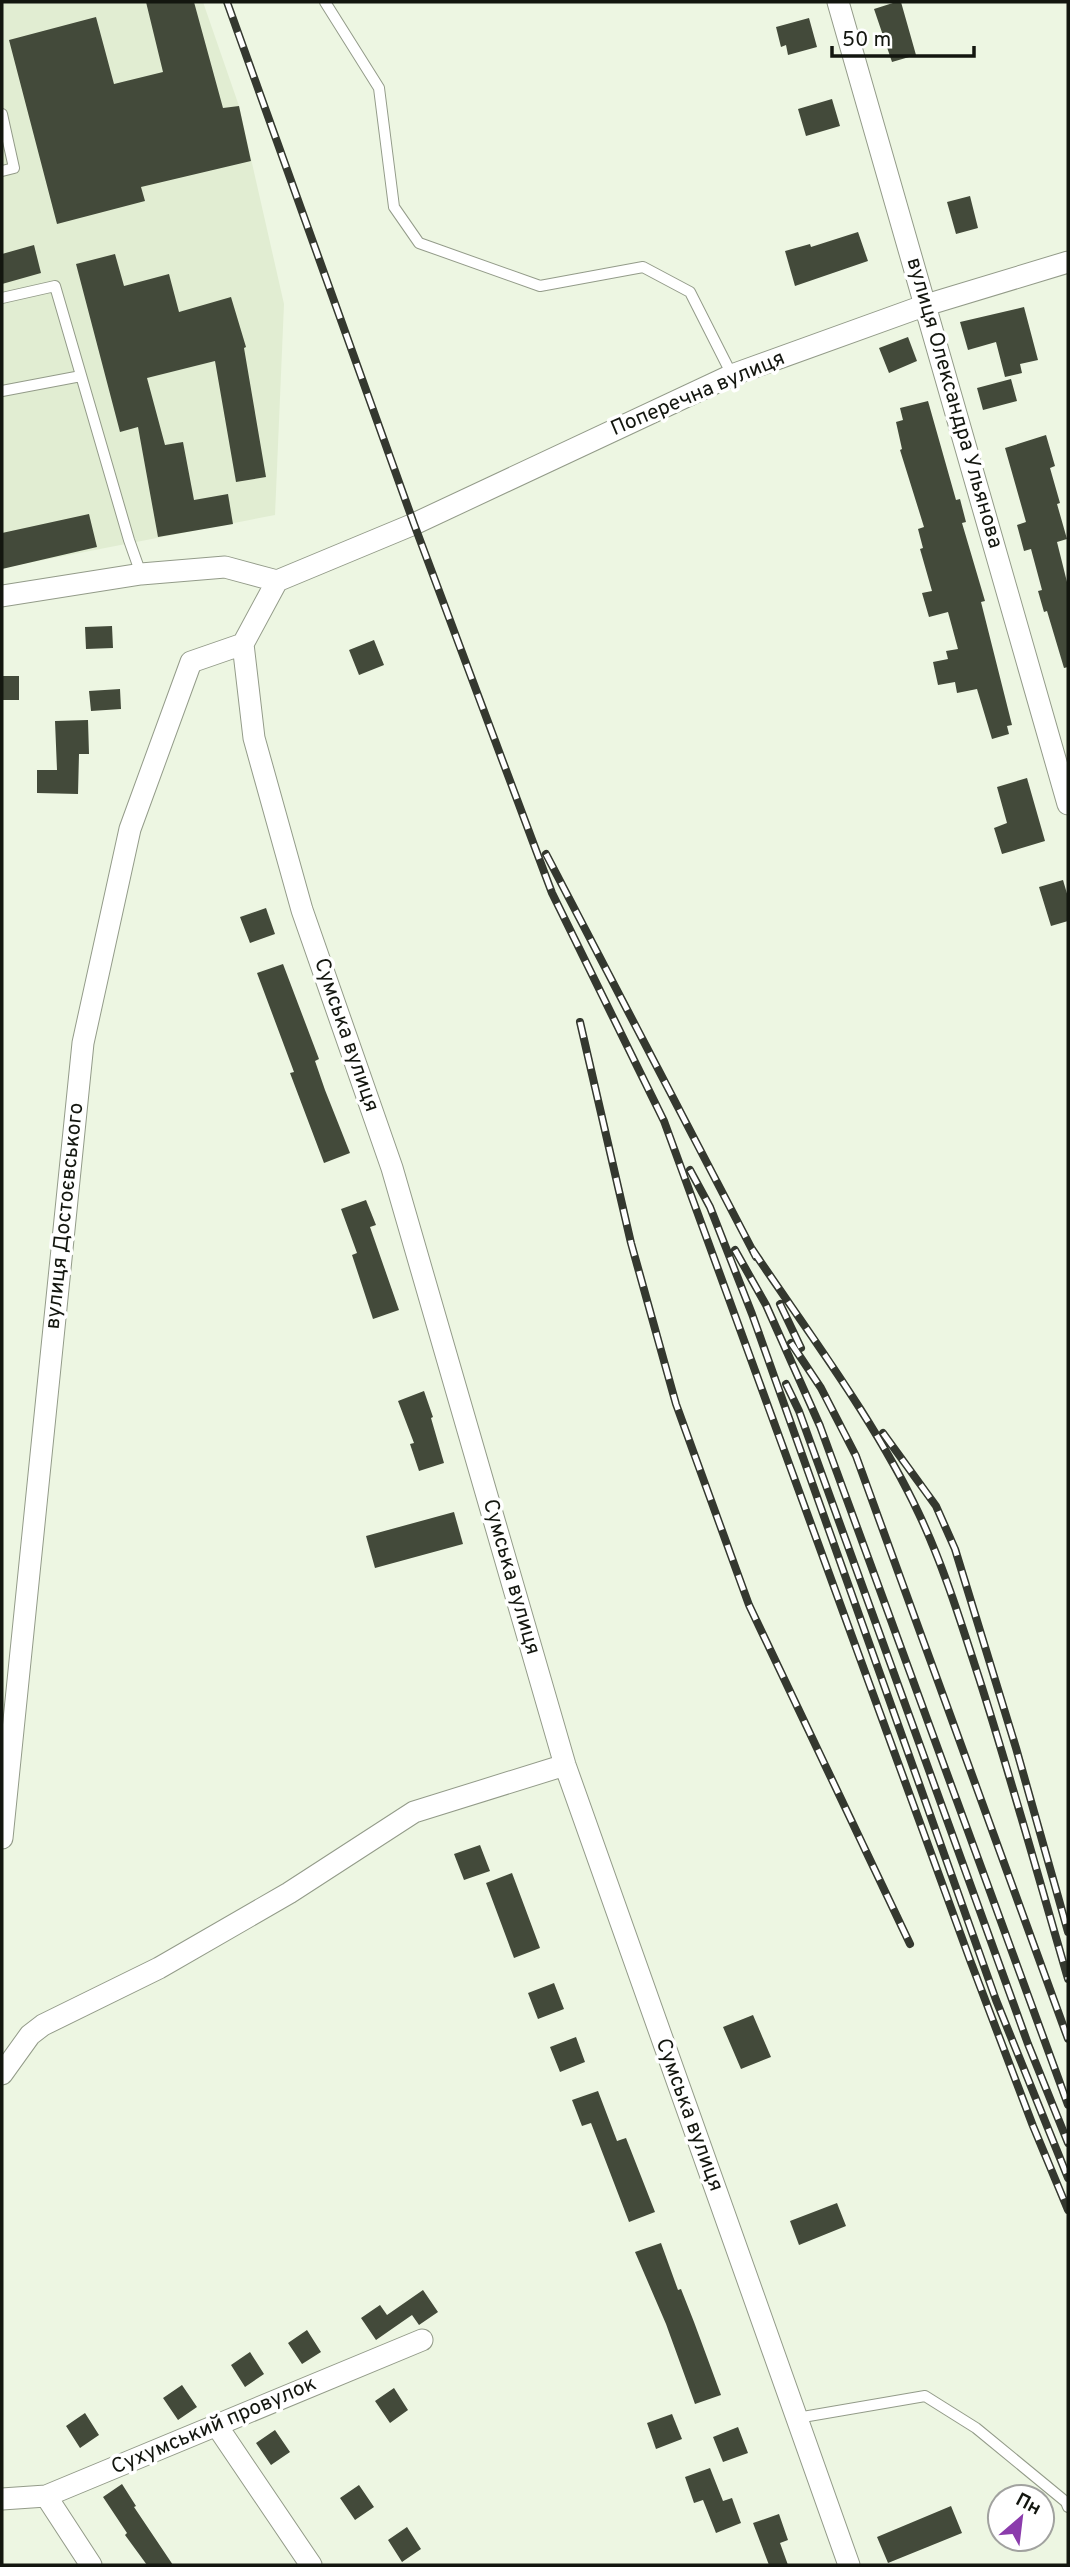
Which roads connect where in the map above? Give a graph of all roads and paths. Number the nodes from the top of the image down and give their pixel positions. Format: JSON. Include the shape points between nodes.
{"nodes":[{"id":1,"x":325,"y":2,"type":"edge"},
{"id":2,"x":838,"y":2,"type":"edge"},
{"id":3,"x":2,"y":114,"type":"edge"},
{"id":4,"x":2,"y":171,"type":"edge"},
{"id":5,"x":1068,"y":262,"type":"edge"},
{"id":6,"x":2,"y":298,"type":"edge"},
{"id":7,"x":926,"y":305,"type":"junction"},
{"id":8,"x":732,"y":374,"type":"junction"},
{"id":9,"x":81,"y":376,"type":"junction"},
{"id":10,"x":2,"y":391,"type":"edge"},
{"id":11,"x":141,"y":574,"type":"junction"},
{"id":12,"x":277,"y":582,"type":"junction"},
{"id":13,"x":2,"y":596,"type":"edge"},
{"id":14,"x":243,"y":644,"type":"junction"},
{"id":15,"x":1068,"y":804,"type":"edge"},
{"id":16,"x":565,"y":1765,"type":"junction"},
{"id":17,"x":2,"y":1838,"type":"edge"},
{"id":18,"x":2,"y":2074,"type":"edge"},
{"id":19,"x":422,"y":2340,"type":"dead end"},
{"id":20,"x":797,"y":2418,"type":"junction"},
{"id":21,"x":218,"y":2426,"type":"junction"},
{"id":22,"x":46,"y":2496,"type":"junction"},
{"id":23,"x":2,"y":2500,"type":"edge"},
{"id":24,"x":1068,"y":2507,"type":"edge"},
{"id":25,"x":91,"y":2565,"type":"edge"},
{"id":26,"x":311,"y":2565,"type":"edge"},
{"id":27,"x":849,"y":2565,"type":"edge"}],
"edges":[{"from":1,"to":8,"type":"lane","via":[[379,88],[394,206],[419,243],[540,286],[643,267],[690,292]]},
{"from":2,"to":7,"type":"street","name":"вулиця Олександра Ульянова"},
{"from":3,"to":4,"type":"lane","via":[[14,168]]},
{"from":5,"to":7,"type":"street","name":"Поперечна вулиця"},
{"from":6,"to":9,"type":"lane","via":[[55,286]]},
{"from":7,"to":8,"type":"street","name":"Поперечна вулиця"},
{"from":7,"to":15,"type":"street","name":"вулиця Олександра Ульянова"},
{"from":8,"to":12,"type":"street","name":"Поперечна вулиця"},
{"from":9,"to":10,"type":"lane"},
{"from":9,"to":11,"type":"lane"},
{"from":11,"to":12,"type":"street","via":[[225,567]]},
{"from":11,"to":13,"type":"street"},
{"from":12,"to":14,"type":"street"},
{"from":14,"to":16,"type":"street","name":"Сумська вулиця","via":[[254,737],[302,910],[392,1168]]},
{"from":14,"to":17,"type":"street","name":"вулиця Достоєвського","via":[[191,662],[130,828],[83,1043]]},
{"from":16,"to":18,"type":"street","via":[[414,1812],[289,1894],[159,1968],[43,2025],[30,2035]]},
{"from":16,"to":20,"type":"street","name":"Сумська вулиця"},
{"from":19,"to":21,"type":"street","name":"Сухумський провулок"},
{"from":20,"to":24,"type":"lane","via":[[925,2396],[976,2428]]},
{"from":20,"to":27,"type":"street","name":"Сумська вулиця"},
{"from":21,"to":22,"type":"street","name":"Сухумський провулок"},
{"from":21,"to":26,"type":"street"},
{"from":22,"to":23,"type":"street","name":"Сухумський провулок"},
{"from":22,"to":25,"type":"street"}]}
